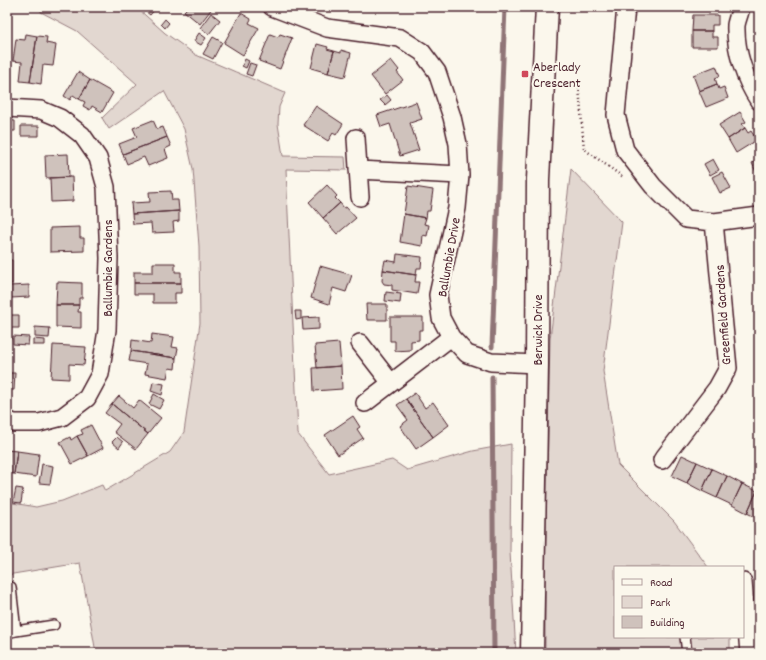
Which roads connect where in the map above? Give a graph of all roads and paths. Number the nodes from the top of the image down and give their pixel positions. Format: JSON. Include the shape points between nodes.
{"nodes":[{"id":1,"x":272,"y":7,"type":"edge"},
{"id":2,"x":547,"y":7,"type":"edge"},
{"id":3,"x":626,"y":7,"type":"edge"},
{"id":4,"x":741,"y":7,"type":"edge"},
{"id":5,"x":579,"y":87,"type":"dead end"},
{"id":6,"x":759,"y":101,"type":"edge"},
{"id":7,"x":7,"y":108,"type":"edge"},
{"id":8,"x":356,"y":138,"type":"dead end"},
{"id":9,"x":358,"y":170,"type":"junction"},
{"id":10,"x":460,"y":175,"type":"junction"},
{"id":11,"x":653,"y":186,"type":"junction"},
{"id":12,"x":360,"y":197,"type":"dead end"},
{"id":13,"x":759,"y":216,"type":"edge"},
{"id":14,"x":714,"y":222,"type":"junction"},
{"id":15,"x":451,"y":337,"type":"junction"},
{"id":16,"x":360,"y":342,"type":"dead end"},
{"id":17,"x":537,"y":364,"type":"junction"},
{"id":18,"x":391,"y":383,"type":"junction"},
{"id":19,"x":365,"y":403,"type":"dead end"},
{"id":20,"x":7,"y":420,"type":"edge"},
{"id":21,"x":662,"y":460,"type":"dead end"},
{"id":22,"x":11,"y":587,"type":"dead end"},
{"id":23,"x":744,"y":594,"type":"edge"},
{"id":24,"x":54,"y":625,"type":"dead end"},
{"id":25,"x":12,"y":632,"type":"edge"},
{"id":26,"x":685,"y":638,"type":"edge"},
{"id":27,"x":532,"y":653,"type":"edge"},
{"id":28,"x":687,"y":653,"type":"edge"},
{"id":29,"x":749,"y":653,"type":"edge"}],
"edges":[{"from":1,"to":10,"type":"street","name":"Ballumbie Drive","via":[[327,28],[400,38],[422,52],[437,72],[452,117],[458,144]]},
{"from":2,"to":17,"type":"street","name":"Berwick Drive","via":[[538,179]]},
{"from":3,"to":11,"type":"street","via":[[616,115],[625,150]]},
{"from":4,"to":6,"type":"street","via":[[736,25],[738,50],[751,89]]},
{"from":5,"to":11,"type":"path","via":[[584,149],[632,184]]},
{"from":7,"to":20,"type":"street","name":"Ballumbie Gardens","via":[[40,110],[60,118],[82,135],[98,158],[106,187],[109,258],[107,330],[100,374],[87,398],[62,417],[39,423],[14,423]]},
{"from":8,"to":9,"type":"street"},
{"from":9,"to":10,"type":"street"},
{"from":9,"to":12,"type":"street"},
{"from":10,"to":15,"type":"street","name":"Ballumbie Drive","via":[[457,208],[438,295],[441,318]]},
{"from":11,"to":14,"type":"street","via":[[686,219]]},
{"from":13,"to":14,"type":"street"},
{"from":14,"to":21,"type":"street","name":"Greenfield Gardens","via":[[728,368],[717,388]]},
{"from":15,"to":17,"type":"street","name":"Ballumbie Drive","via":[[468,354],[490,362]]},
{"from":15,"to":18,"type":"street"},
{"from":16,"to":18,"type":"street"},
{"from":17,"to":27,"type":"street","name":"Berwick Drive"},
{"from":18,"to":19,"type":"street"},
{"from":22,"to":25,"type":"lane"},
{"from":23,"to":29,"type":"street"},
{"from":24,"to":25,"type":"lane"},
{"from":26,"to":28,"type":"lane"}]}
